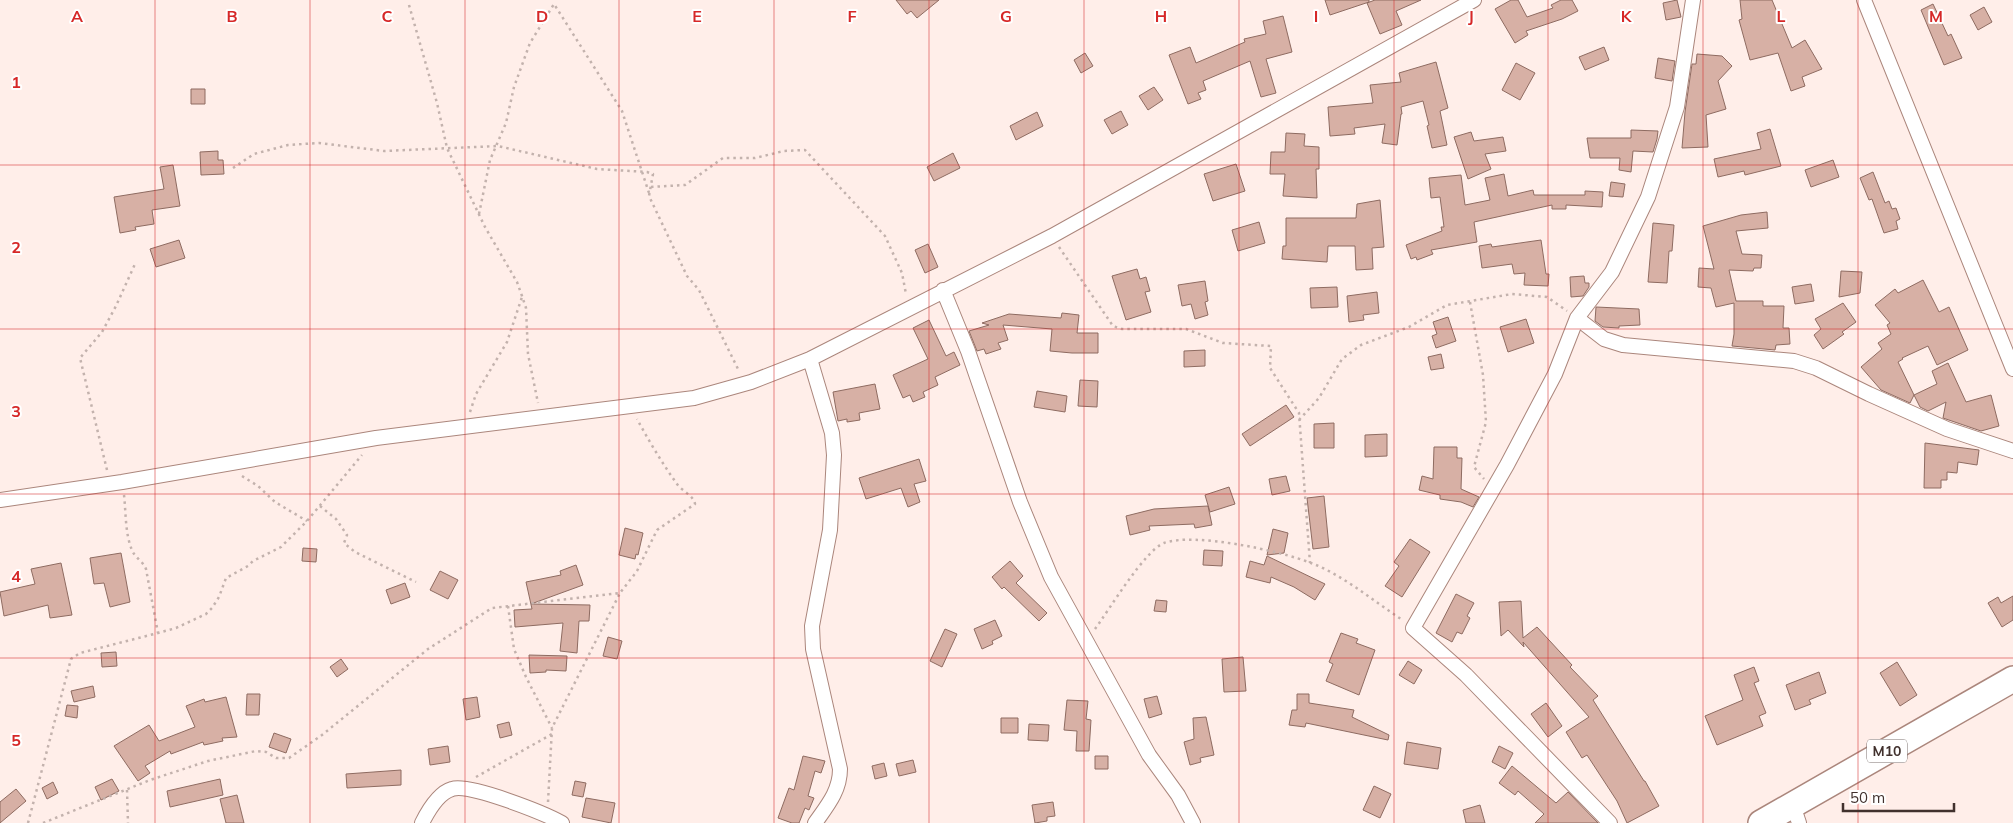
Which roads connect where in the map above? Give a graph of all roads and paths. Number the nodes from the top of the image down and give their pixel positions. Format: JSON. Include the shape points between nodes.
{"nodes":[{"id":1,"x":1474,"y":0,"type":"edge"},
{"id":2,"x":1693,"y":0,"type":"edge"},
{"id":3,"x":1864,"y":0,"type":"edge"},
{"id":4,"x":409,"y":5,"type":"dead end"},
{"id":5,"x":498,"y":146,"type":"junction"},
{"id":6,"x":447,"y":148,"type":"junction"},
{"id":7,"x":233,"y":168,"type":"dead end"},
{"id":8,"x":643,"y":172,"type":"junction"},
{"id":9,"x":651,"y":187,"type":"junction"},
{"id":10,"x":649,"y":196,"type":"junction"},
{"id":11,"x":479,"y":214,"type":"junction"},
{"id":12,"x":1052,"y":236,"type":"junction"},
{"id":13,"x":135,"y":264,"type":"dead end"},
{"id":14,"x":943,"y":290,"type":"junction"},
{"id":15,"x":522,"y":296,"type":"junction"},
{"id":16,"x":1470,"y":302,"type":"junction"},
{"id":17,"x":908,"y":308,"type":"junction"},
{"id":18,"x":1577,"y":318,"type":"junction"},
{"id":19,"x":810,"y":359,"type":"junction"},
{"id":20,"x":2013,"y":369,"type":"edge"},
{"id":21,"x":746,"y":384,"type":"junction"},
{"id":22,"x":629,"y":406,"type":"junction"},
{"id":23,"x":541,"y":417,"type":"junction"},
{"id":24,"x":1299,"y":420,"type":"junction"},
{"id":25,"x":450,"y":429,"type":"junction"},
{"id":26,"x":376,"y":438,"type":"junction"},
{"id":27,"x":2013,"y":450,"type":"edge"},
{"id":28,"x":231,"y":464,"type":"junction"},
{"id":29,"x":116,"y":483,"type":"junction"},
{"id":30,"x":1493,"y":489,"type":"junction"},
{"id":31,"x":0,"y":500,"type":"edge"},
{"id":32,"x":320,"y":506,"type":"junction"},
{"id":33,"x":307,"y":521,"type":"junction"},
{"id":34,"x":1310,"y":562,"type":"junction"},
{"id":35,"x":416,"y":582,"type":"dead end"},
{"id":36,"x":620,"y":593,"type":"junction"},
{"id":37,"x":508,"y":606,"type":"junction"},
{"id":38,"x":1413,"y":628,"type":"junction"},
{"id":39,"x":158,"y":633,"type":"junction"},
{"id":40,"x":1086,"y":642,"type":"junction"},
{"id":41,"x":2013,"y":679,"type":"edge"},
{"id":42,"x":552,"y":728,"type":"junction"},
{"id":43,"x":552,"y":734,"type":"junction"},
{"id":44,"x":457,"y":787,"type":"junction"},
{"id":45,"x":128,"y":790,"type":"junction"},
{"id":46,"x":1796,"y":814,"type":"edge"},
{"id":47,"x":548,"y":816,"type":"junction"},
{"id":48,"x":28,"y":823,"type":"edge"},
{"id":49,"x":43,"y":823,"type":"edge"},
{"id":50,"x":128,"y":823,"type":"edge"},
{"id":51,"x":422,"y":823,"type":"edge"},
{"id":52,"x":562,"y":823,"type":"edge"},
{"id":53,"x":815,"y":823,"type":"edge"},
{"id":54,"x":1193,"y":823,"type":"edge"},
{"id":55,"x":1610,"y":823,"type":"edge"},
{"id":56,"x":1761,"y":823,"type":"edge"}],
"edges":[{"from":1,"to":12,"type":"street"},
{"from":2,"to":18,"type":"street","via":[[1677,107],[1648,197],[1612,272]]},
{"from":3,"to":20,"type":"street"},
{"from":4,"to":6,"type":"path"},
{"from":5,"to":6,"type":"path"},
{"from":5,"to":8,"type":"path","via":[[604,170]]},
{"from":5,"to":8,"type":"path","via":[[530,43],[554,4],[622,112]]},
{"from":5,"to":11,"type":"path","via":[[490,160]]},
{"from":6,"to":7,"type":"path","via":[[384,151],[319,143],[288,145],[254,154]]},
{"from":6,"to":11,"type":"path"},
{"from":8,"to":9,"type":"path","via":[[653,174]]},
{"from":8,"to":10,"type":"path"},
{"from":9,"to":10,"type":"path"},
{"from":9,"to":17,"type":"path","via":[[685,185],[723,158],[755,158],[806,150],[884,236],[902,273]]},
{"from":10,"to":21,"type":"path","via":[[687,276],[699,290]]},
{"from":11,"to":15,"type":"path","via":[[518,282]]},
{"from":12,"to":14,"type":"street"},
{"from":12,"to":24,"type":"path","via":[[1113,326],[1122,329],[1186,329],[1223,343],[1272,346],[1270,368],[1299,413]]},
{"from":13,"to":29,"type":"path","via":[[102,332],[80,358]]},
{"from":14,"to":17,"type":"street"},
{"from":14,"to":40,"type":"street","via":[[968,351],[1020,502],[1051,577]]},
{"from":15,"to":23,"type":"path","via":[[526,308],[528,354]]},
{"from":15,"to":25,"type":"path","via":[[507,342],[476,394],[470,414]]},
{"from":16,"to":18,"type":"path","via":[[1512,294],[1547,297]]},
{"from":16,"to":24,"type":"path","via":[[1447,305],[1409,327],[1361,345],[1342,359],[1319,398]]},
{"from":16,"to":30,"type":"path","via":[[1483,375],[1486,422],[1474,467]]},
{"from":17,"to":19,"type":"street"},
{"from":18,"to":27,"type":"street","via":[[1604,338],[1623,345],[1794,361],[1816,368],[1947,429]]},
{"from":18,"to":30,"type":"street","via":[[1555,374]]},
{"from":19,"to":21,"type":"street"},
{"from":19,"to":53,"type":"street","via":[[832,433],[834,455],[830,530],[812,626],[813,649],[840,774],[837,790]]},
{"from":21,"to":22,"type":"street","via":[[694,398]]},
{"from":22,"to":23,"type":"street"},
{"from":22,"to":36,"type":"path","via":[[662,463],[695,504],[658,530],[637,571]]},
{"from":23,"to":25,"type":"street"},
{"from":24,"to":34,"type":"path"},
{"from":25,"to":26,"type":"street"},
{"from":26,"to":28,"type":"street"},
{"from":26,"to":32,"type":"path"},
{"from":28,"to":29,"type":"street"},
{"from":28,"to":33,"type":"path","via":[[275,502]]},
{"from":29,"to":31,"type":"street"},
{"from":29,"to":39,"type":"path","via":[[132,552],[146,569]]},
{"from":30,"to":38,"type":"street"},
{"from":32,"to":33,"type":"path"},
{"from":32,"to":35,"type":"path","via":[[336,519],[347,534],[344,543],[355,552]]},
{"from":33,"to":39,"type":"path","via":[[281,547],[226,578],[219,597],[206,614]]},
{"from":34,"to":38,"type":"path","via":[[1341,578]]},
{"from":34,"to":40,"type":"path","via":[[1211,540],[1164,543],[1150,552]]},
{"from":36,"to":37,"type":"path"},
{"from":36,"to":42,"type":"path"},
{"from":37,"to":42,"type":"path","via":[[514,649]]},
{"from":37,"to":45,"type":"path","via":[[486,611],[428,649],[289,758],[276,758],[256,751],[217,759]]},
{"from":38,"to":55,"type":"street","via":[[1466,675]]},
{"from":39,"to":48,"type":"path","via":[[80,653],[71,659]]},
{"from":40,"to":54,"type":"street","via":[[1149,755]]},
{"from":41,"to":46,"type":"highway","number":"M10"},
{"from":42,"to":43,"type":"path"},
{"from":43,"to":44,"type":"path"},
{"from":43,"to":47,"type":"path"},
{"from":44,"to":47,"type":"street"},
{"from":44,"to":51,"type":"street","via":[[438,798]]},
{"from":45,"to":49,"type":"path"},
{"from":45,"to":50,"type":"path"},
{"from":46,"to":56,"type":"highway","number":"M10"},
{"from":47,"to":52,"type":"street"}]}
